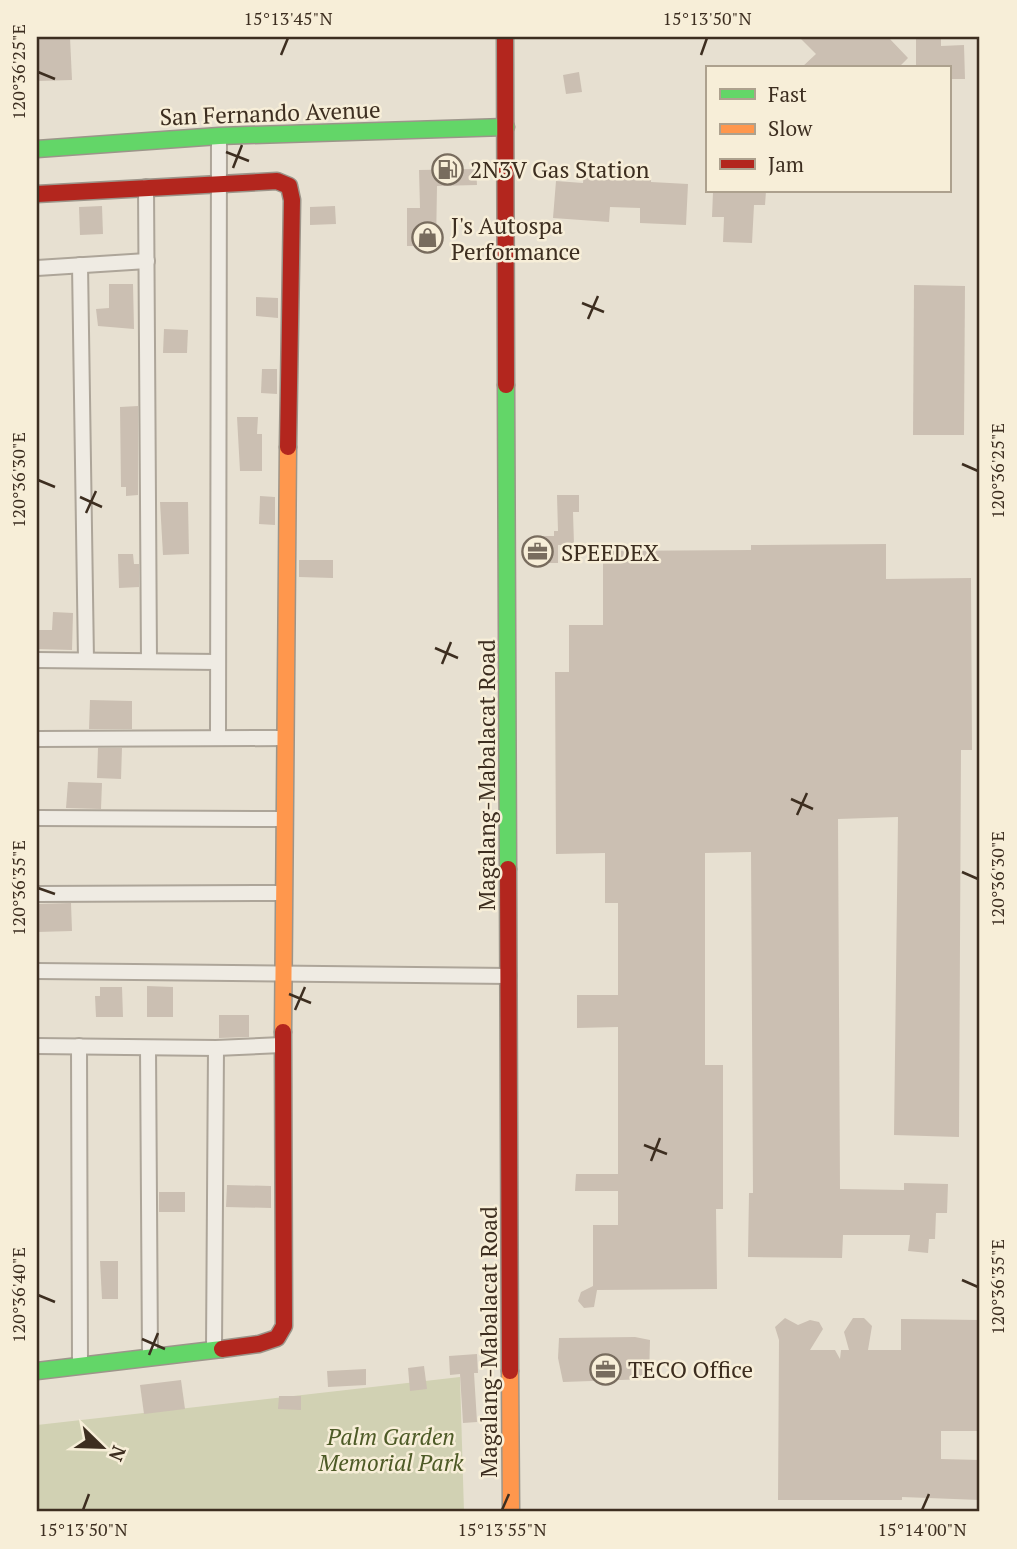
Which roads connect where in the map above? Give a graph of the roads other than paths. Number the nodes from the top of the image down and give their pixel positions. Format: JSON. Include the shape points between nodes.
{"nodes":[{"id":1,"x":505,"y":37,"type":"edge"},
{"id":2,"x":506,"y":127,"type":"junction"},
{"id":3,"x":219,"y":136,"type":"junction"},
{"id":4,"x":37,"y":149,"type":"edge"},
{"id":5,"x":220,"y":183,"type":"junction"},
{"id":6,"x":146,"y":187,"type":"junction"},
{"id":7,"x":37,"y":194,"type":"edge"},
{"id":8,"x":147,"y":261,"type":"junction"},
{"id":9,"x":80,"y":265,"type":"junction"},
{"id":10,"x":37,"y":268,"type":"edge"},
{"id":11,"x":37,"y":660,"type":"edge"},
{"id":12,"x":86,"y":660,"type":"junction"},
{"id":13,"x":149,"y":660,"type":"junction"},
{"id":14,"x":218,"y":662,"type":"junction"},
{"id":15,"x":218,"y":738,"type":"junction"},
{"id":16,"x":285,"y":738,"type":"junction"},
{"id":17,"x":37,"y":739,"type":"edge"},
{"id":18,"x":37,"y":818,"type":"edge"},
{"id":19,"x":284,"y":819,"type":"junction"},
{"id":20,"x":282,"y":893,"type":"junction"},
{"id":21,"x":37,"y":894,"type":"edge"},
{"id":22,"x":37,"y":971,"type":"edge"},
{"id":23,"x":283,"y":975,"type":"junction"},
{"id":24,"x":509,"y":976,"type":"junction"},
{"id":25,"x":282,"y":1045,"type":"junction"},
{"id":26,"x":37,"y":1046,"type":"edge"},
{"id":27,"x":79,"y":1046,"type":"junction"},
{"id":28,"x":148,"y":1048,"type":"junction"},
{"id":29,"x":216,"y":1048,"type":"junction"},
{"id":30,"x":214,"y":1349,"type":"junction"},
{"id":31,"x":150,"y":1356,"type":"junction"},
{"id":32,"x":80,"y":1365,"type":"junction"},
{"id":33,"x":37,"y":1371,"type":"edge"},
{"id":34,"x":511,"y":1512,"type":"edge"}],
"edges":[{"from":1,"to":2,"type":"main road","name":"Magalang-Mabalacat Road"},
{"from":2,"to":3,"type":"main road","name":"San Fernando Avenue"},
{"from":2,"to":24,"type":"main road","name":"Magalang-Mabalacat Road"},
{"from":3,"to":4,"type":"main road","name":"San Fernando Avenue"},
{"from":3,"to":5,"type":"street"},
{"from":5,"to":6,"type":"main road"},
{"from":5,"to":14,"type":"street"},
{"from":5,"to":16,"type":"main road","via":[[277,181],[289,186],[292,195]]},
{"from":6,"to":7,"type":"main road"},
{"from":6,"to":8,"type":"street"},
{"from":8,"to":9,"type":"street"},
{"from":8,"to":13,"type":"street"},
{"from":9,"to":10,"type":"street"},
{"from":9,"to":12,"type":"street"},
{"from":11,"to":12,"type":"street"},
{"from":12,"to":13,"type":"street"},
{"from":13,"to":14,"type":"street"},
{"from":14,"to":15,"type":"street"},
{"from":15,"to":16,"type":"street"},
{"from":15,"to":17,"type":"street"},
{"from":16,"to":19,"type":"main road"},
{"from":18,"to":19,"type":"street"},
{"from":19,"to":20,"type":"main road"},
{"from":20,"to":21,"type":"street"},
{"from":20,"to":23,"type":"main road"},
{"from":22,"to":23,"type":"street"},
{"from":23,"to":24,"type":"street"},
{"from":23,"to":25,"type":"main road"},
{"from":24,"to":34,"type":"main road","name":"Magalang-Mabalacat Road"},
{"from":25,"to":29,"type":"street"},
{"from":25,"to":30,"type":"main road","via":[[284,1326],[269,1342]]},
{"from":26,"to":27,"type":"street"},
{"from":27,"to":28,"type":"street"},
{"from":27,"to":32,"type":"street"},
{"from":28,"to":29,"type":"street"},
{"from":28,"to":31,"type":"street"},
{"from":29,"to":30,"type":"street"},
{"from":30,"to":31,"type":"main road"},
{"from":31,"to":32,"type":"main road"},
{"from":32,"to":33,"type":"main road"}]}
